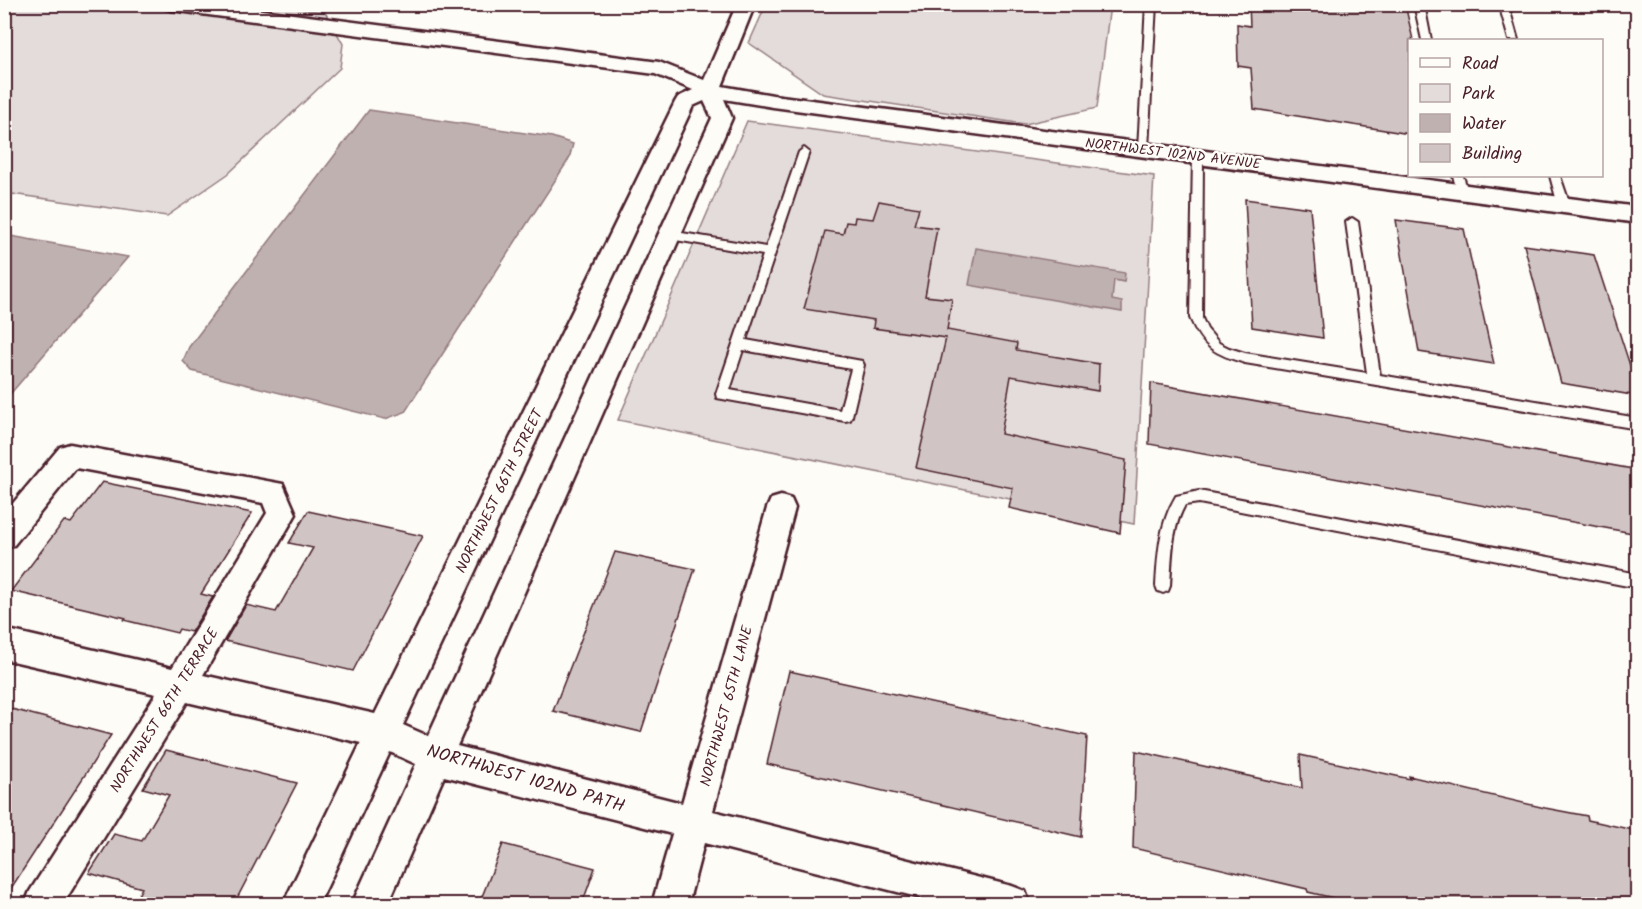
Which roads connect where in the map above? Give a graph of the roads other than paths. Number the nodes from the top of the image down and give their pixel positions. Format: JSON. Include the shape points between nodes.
{"nodes":[{"id":1,"x":171,"y":4,"type":"edge"},
{"id":2,"x":746,"y":4,"type":"edge"},
{"id":3,"x":1151,"y":4,"type":"edge"},
{"id":4,"x":1419,"y":4,"type":"edge"},
{"id":5,"x":1503,"y":4,"type":"edge"},
{"id":6,"x":1427,"y":39,"type":"edge"},
{"id":7,"x":1514,"y":39,"type":"edge"},
{"id":8,"x":710,"y":90,"type":"junction"},
{"id":9,"x":1143,"y":150,"type":"junction"},
{"id":10,"x":804,"y":152,"type":"dead end"},
{"id":11,"x":1198,"y":157,"type":"junction"},
{"id":12,"x":1555,"y":177,"type":"edge"},
{"id":13,"x":1460,"y":183,"type":"edge"},
{"id":14,"x":1564,"y":205,"type":"junction"},
{"id":15,"x":1638,"y":215,"type":"edge"},
{"id":16,"x":1352,"y":222,"type":"dead end"},
{"id":17,"x":670,"y":235,"type":"junction"},
{"id":18,"x":771,"y":252,"type":"junction"},
{"id":19,"x":739,"y":344,"type":"junction"},
{"id":20,"x":1374,"y":380,"type":"junction"},
{"id":21,"x":1638,"y":424,"type":"edge"},
{"id":22,"x":781,"y":508,"type":"dead end"},
{"id":23,"x":4,"y":536,"type":"edge"},
{"id":24,"x":1638,"y":580,"type":"edge"},
{"id":25,"x":1163,"y":586,"type":"dead end"},
{"id":26,"x":4,"y":644,"type":"edge"},
{"id":27,"x":179,"y":686,"type":"junction"},
{"id":28,"x":383,"y":732,"type":"junction"},
{"id":29,"x":436,"y":757,"type":"junction"},
{"id":30,"x":693,"y":824,"type":"junction"},
{"id":31,"x":43,"y":904,"type":"edge"},
{"id":32,"x":301,"y":904,"type":"edge"},
{"id":33,"x":370,"y":904,"type":"edge"},
{"id":34,"x":670,"y":904,"type":"edge"},
{"id":35,"x":1012,"y":904,"type":"edge"}],
"edges":[{"from":1,"to":8,"type":"street","name":"NORTHWEST 102ND AVENUE","via":[[659,68]]},
{"from":2,"to":8,"type":"street"},
{"from":3,"to":9,"type":"lane"},
{"from":4,"to":6,"type":"lane"},
{"from":5,"to":7,"type":"lane"},
{"from":8,"to":9,"type":"street","name":"NORTHWEST 102ND AVENUE"},
{"from":8,"to":17,"type":"street","via":[[722,118]]},
{"from":8,"to":28,"type":"street","name":"NORTHWEST 66TH STREET","via":[[685,102]]},
{"from":9,"to":11,"type":"street","name":"NORTHWEST 102ND AVENUE"},
{"from":10,"to":18,"type":"lane"},
{"from":11,"to":13,"type":"street","name":"NORTHWEST 102ND AVENUE"},
{"from":11,"to":20,"type":"lane","via":[[1196,318],[1202,332],[1215,346],[1234,355]]},
{"from":12,"to":14,"type":"lane"},
{"from":13,"to":14,"type":"street","name":"NORTHWEST 102ND AVENUE"},
{"from":14,"to":15,"type":"street","name":"NORTHWEST 102ND AVENUE"},
{"from":16,"to":20,"type":"lane"},
{"from":17,"to":18,"type":"lane"},
{"from":17,"to":29,"type":"street"},
{"from":18,"to":19,"type":"lane"},
{"from":19,"to":19,"type":"lane","via":[[722,394],[845,416],[858,365]]},
{"from":20,"to":21,"type":"lane"},
{"from":22,"to":30,"type":"street","name":"NORTHWEST 65TH LANE"},
{"from":23,"to":27,"type":"street","name":"NORTHWEST 66TH TERRACE","via":[[70,455],[273,493],[282,514]]},
{"from":24,"to":25,"type":"lane","via":[[1199,497],[1181,500],[1172,512],[1166,536]]},
{"from":26,"to":27,"type":"street","name":"NORTHWEST 102ND PATH"},
{"from":27,"to":28,"type":"street","name":"NORTHWEST 102ND PATH"},
{"from":27,"to":31,"type":"street","name":"NORTHWEST 66TH TERRACE"},
{"from":28,"to":29,"type":"street","name":"NORTHWEST 102ND PATH"},
{"from":28,"to":32,"type":"street","name":"NORTHWEST 66TH STREET"},
{"from":29,"to":30,"type":"street","name":"NORTHWEST 102ND PATH"},
{"from":29,"to":33,"type":"street"},
{"from":30,"to":34,"type":"street","name":"NORTHWEST 65TH LANE"},
{"from":30,"to":35,"type":"street","name":"NORTHWEST 102ND PATH"}]}
